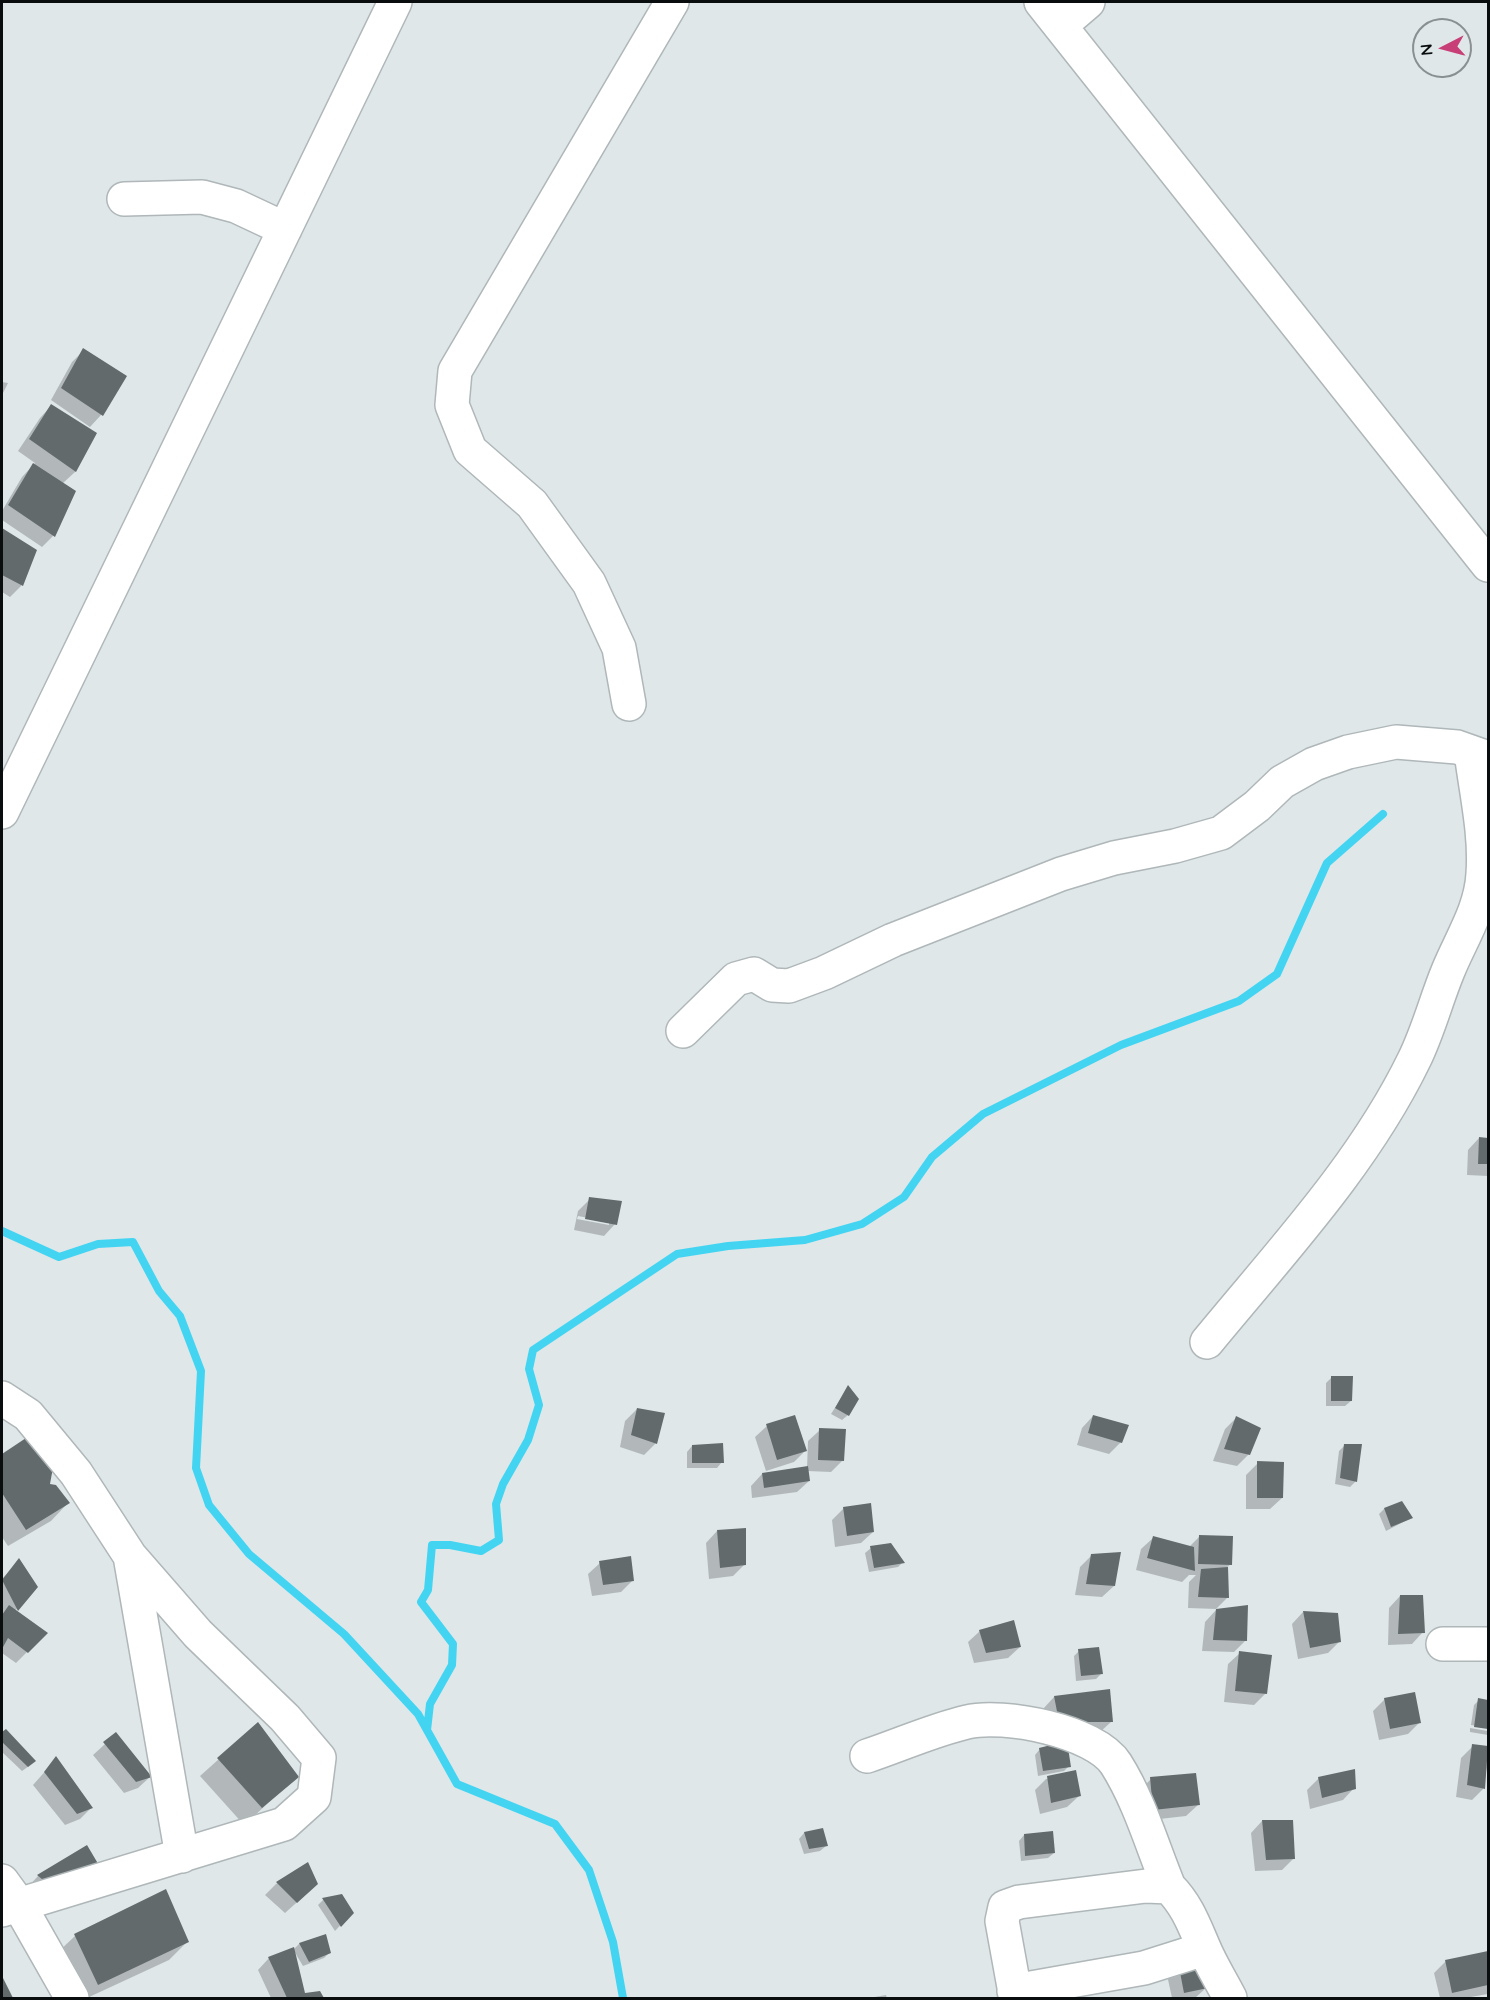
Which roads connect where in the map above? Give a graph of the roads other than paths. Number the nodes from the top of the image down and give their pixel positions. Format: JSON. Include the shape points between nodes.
{"nodes":[{"id":1,"x":396,"y":2,"type":"edge"},
{"id":2,"x":672,"y":2,"type":"edge"},
{"id":3,"x":1088,"y":2,"type":"edge"},
{"id":4,"x":1050,"y":14,"type":"edge"},
{"id":5,"x":124,"y":199,"type":"dead end"},
{"id":6,"x":285,"y":229,"type":"junction"},
{"id":7,"x":1488,"y":565,"type":"edge"},
{"id":8,"x":629,"y":704,"type":"dead end"},
{"id":9,"x":1480,"y":755,"type":"edge"},
{"id":10,"x":2,"y":812,"type":"edge"},
{"id":11,"x":683,"y":1031,"type":"dead end"},
{"id":12,"x":1207,"y":1342,"type":"dead end"},
{"id":13,"x":2,"y":1398,"type":"edge"},
{"id":14,"x":130,"y":1556,"type":"junction"},
{"id":15,"x":1443,"y":1644,"type":"dead end"},
{"id":16,"x":1488,"y":1644,"type":"edge"},
{"id":17,"x":867,"y":1756,"type":"dead end"},
{"id":18,"x":182,"y":1856,"type":"junction"},
{"id":19,"x":1169,"y":1887,"type":"junction"},
{"id":20,"x":7,"y":1898,"type":"edge"},
{"id":21,"x":1204,"y":1949,"type":"junction"},
{"id":22,"x":1015,"y":1995,"type":"edge"},
{"id":23,"x":72,"y":1998,"type":"edge"},
{"id":24,"x":1230,"y":1998,"type":"edge"}],
"edges":[{"from":1,"to":6,"type":"street"},
{"from":2,"to":8,"type":"street","via":[[455,371],[452,405],[470,450],[532,504],[589,583],[619,648]]},
{"from":3,"to":4,"type":"street"},
{"from":4,"to":7,"type":"street"},
{"from":5,"to":6,"type":"street","via":[[202,197],[236,206]]},
{"from":6,"to":10,"type":"street"},
{"from":9,"to":11,"type":"street","via":[[1457,747],[1396,742],[1348,752],[1314,764],[1282,782],[1221,833],[1061,874],[789,986],[772,985],[754,974],[735,979]]},
{"from":9,"to":12,"type":"street","via":[[1483,863],[1479,904],[1448,971],[1415,1059],[1385,1114],[1319,1206]]},
{"from":13,"to":14,"type":"street","via":[[28,1415],[76,1473]]},
{"from":14,"to":18,"type":"street"},
{"from":14,"to":18,"type":"street","via":[[198,1634],[285,1718],[319,1758],[314,1797],[284,1824]]},
{"from":15,"to":16,"type":"street"},
{"from":17,"to":19,"type":"street","via":[[968,1721],[1004,1720],[1072,1735],[1094,1744],[1115,1762],[1137,1805]]},
{"from":18,"to":20,"type":"street"},
{"from":19,"to":21,"type":"street","via":[[1193,1920]]},
{"from":19,"to":22,"type":"street","via":[[1146,1886],[1005,1907],[1002,1921]]},
{"from":20,"to":23,"type":"street"},
{"from":21,"to":22,"type":"street","via":[[1144,1968]]},
{"from":21,"to":24,"type":"street"}]}
